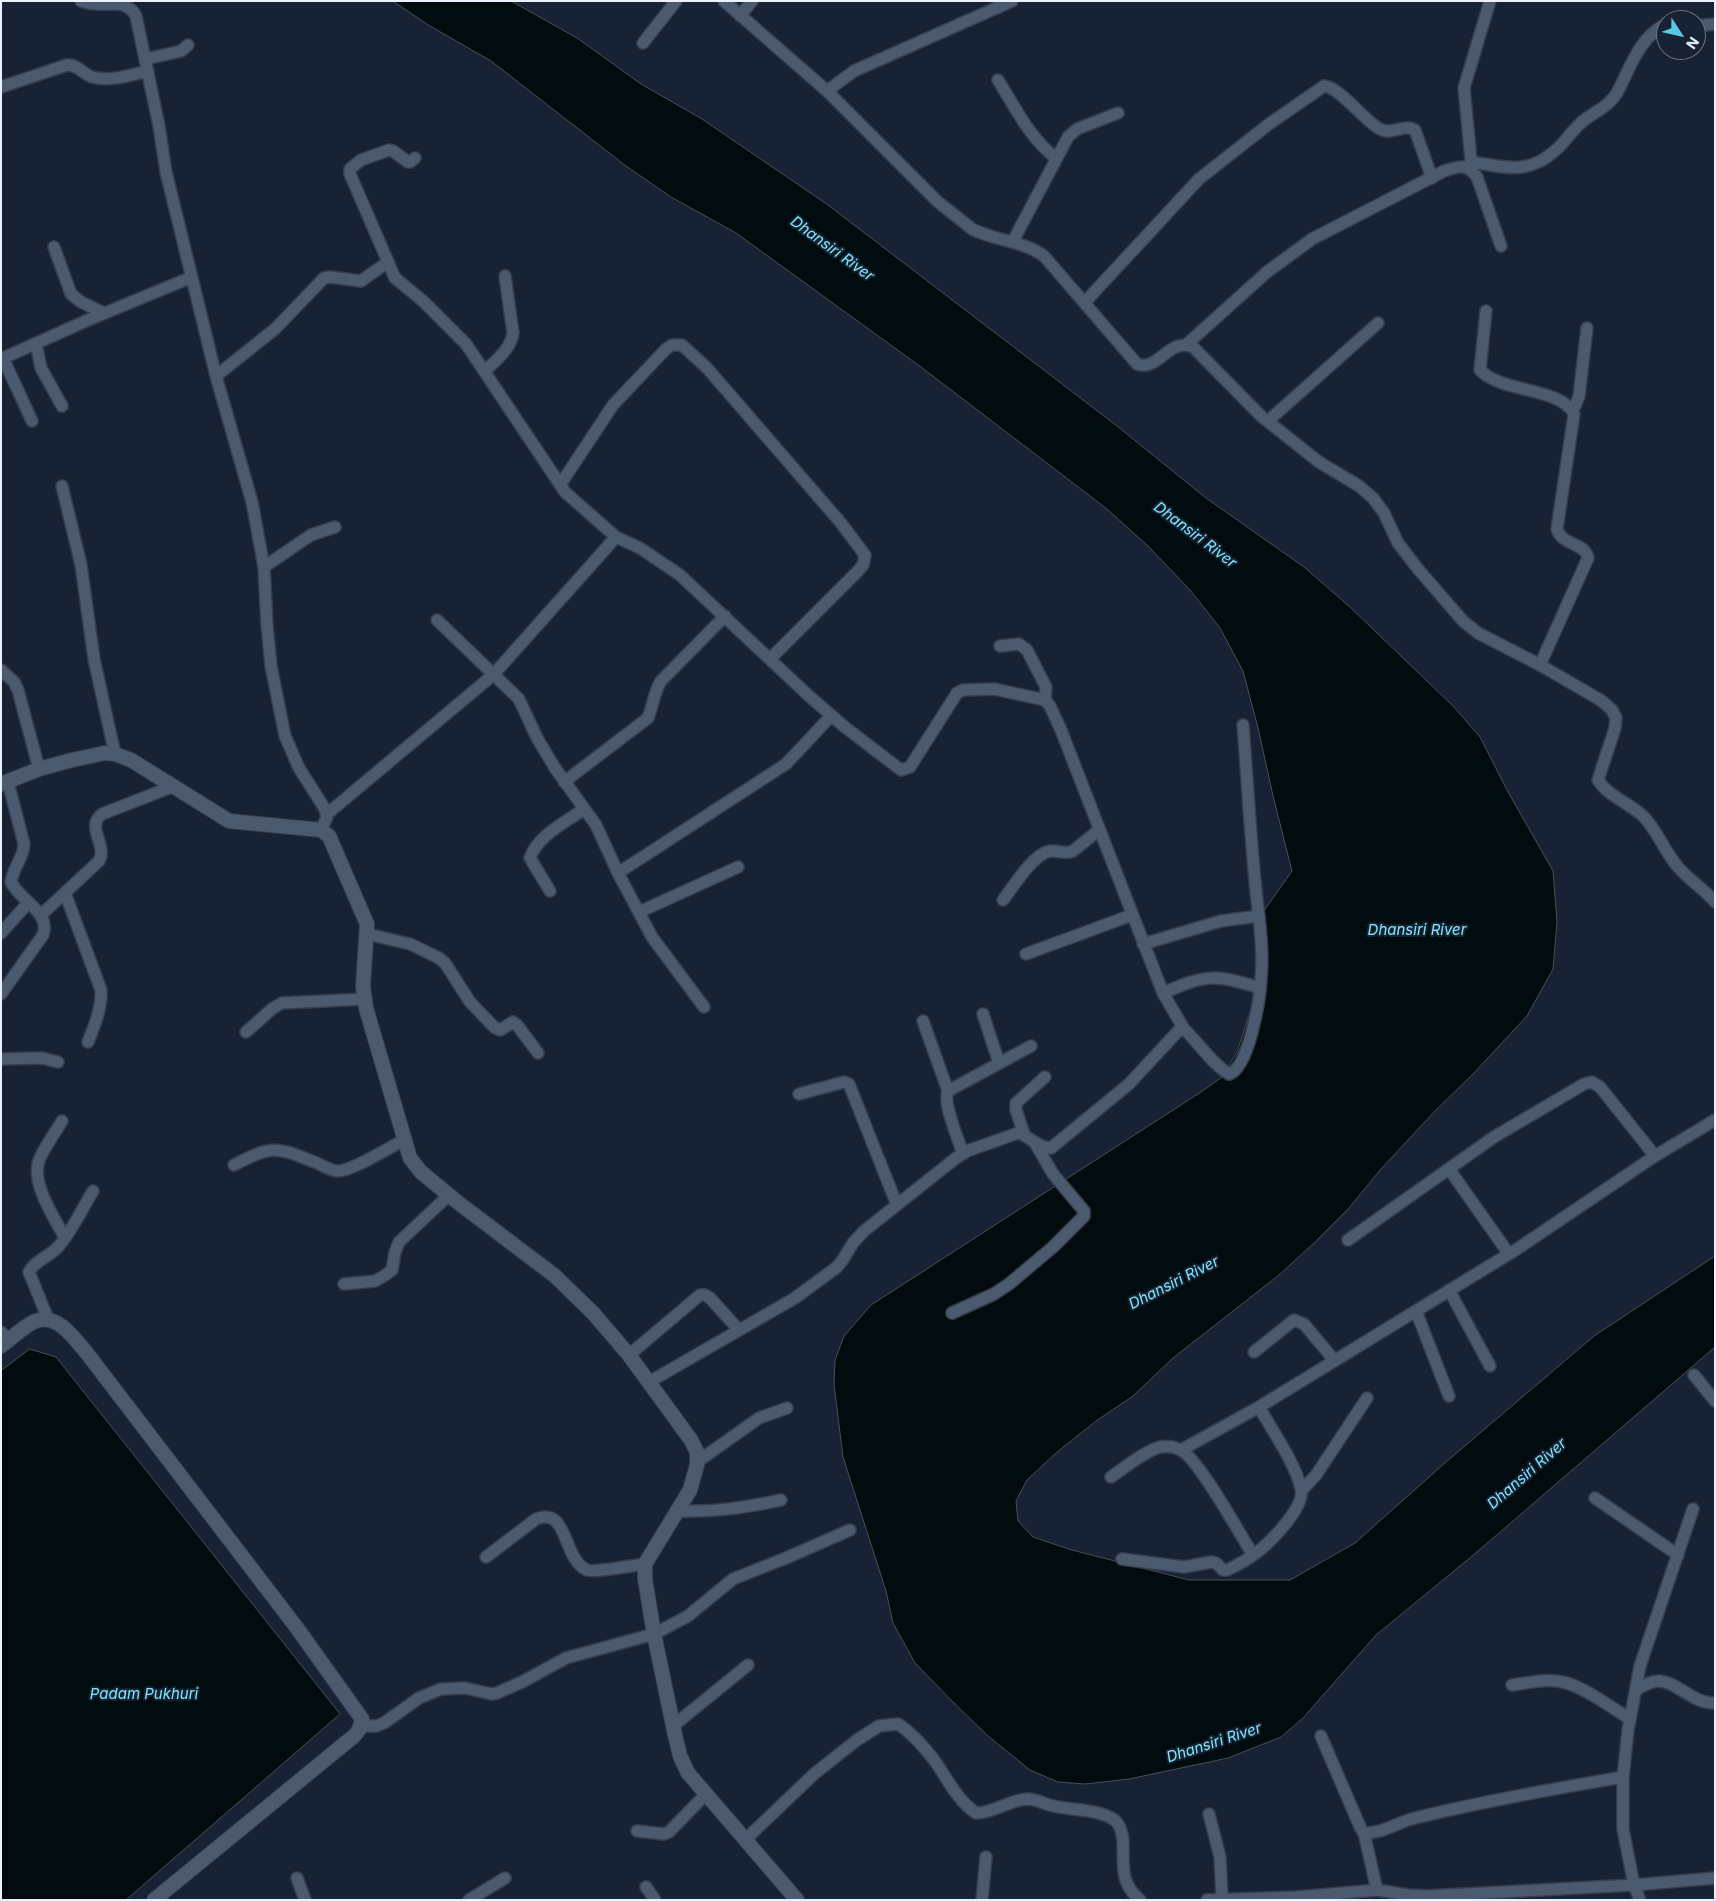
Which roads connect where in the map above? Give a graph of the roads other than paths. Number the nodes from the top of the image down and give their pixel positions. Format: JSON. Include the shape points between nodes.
{"nodes":[{"id":1,"x":81,"y":1,"type":"edge"},
{"id":2,"x":676,"y":1,"type":"edge"},
{"id":3,"x":724,"y":1,"type":"edge"},
{"id":4,"x":752,"y":1,"type":"edge"},
{"id":5,"x":1012,"y":1,"type":"edge"},
{"id":6,"x":1490,"y":1,"type":"edge"},
{"id":7,"x":740,"y":16,"type":"junction"},
{"id":8,"x":1656,"y":30,"type":"edge"},
{"id":9,"x":643,"y":43,"type":"dead end"},
{"id":10,"x":188,"y":45,"type":"dead end"},
{"id":11,"x":146,"y":59,"type":"junction"},
{"id":12,"x":148,"y":71,"type":"junction"},
{"id":13,"x":998,"y":80,"type":"dead end"},
{"id":14,"x":1,"y":87,"type":"edge"},
{"id":15,"x":828,"y":91,"type":"junction"},
{"id":16,"x":1118,"y":113,"type":"dead end"},
{"id":17,"x":416,"y":158,"type":"dead end"},
{"id":18,"x":1056,"y":158,"type":"junction"},
{"id":19,"x":1472,"y":166,"type":"junction"},
{"id":20,"x":1432,"y":178,"type":"junction"},
{"id":21,"x":1013,"y":241,"type":"junction"},
{"id":22,"x":1501,"y":246,"type":"dead end"},
{"id":23,"x":54,"y":247,"type":"dead end"},
{"id":24,"x":388,"y":262,"type":"junction"},
{"id":25,"x":505,"y":276,"type":"dead end"},
{"id":26,"x":192,"y":277,"type":"junction"},
{"id":27,"x":1084,"y":302,"type":"junction"},
{"id":28,"x":1486,"y":311,"type":"dead end"},
{"id":29,"x":104,"y":313,"type":"junction"},
{"id":30,"x":1378,"y":323,"type":"dead end"},
{"id":31,"x":1587,"y":328,"type":"dead end"},
{"id":32,"x":36,"y":343,"type":"junction"},
{"id":33,"x":1187,"y":344,"type":"junction"},
{"id":34,"x":2,"y":358,"type":"edge"},
{"id":35,"x":485,"y":371,"type":"junction"},
{"id":36,"x":216,"y":376,"type":"junction"},
{"id":37,"x":62,"y":406,"type":"dead end"},
{"id":38,"x":1570,"y":408,"type":"junction"},
{"id":39,"x":32,"y":421,"type":"dead end"},
{"id":40,"x":1268,"y":421,"type":"junction"},
{"id":41,"x":560,"y":485,"type":"junction"},
{"id":42,"x":62,"y":486,"type":"dead end"},
{"id":43,"x":335,"y":527,"type":"dead end"},
{"id":44,"x":616,"y":537,"type":"junction"},
{"id":45,"x":264,"y":567,"type":"junction"},
{"id":46,"x":725,"y":616,"type":"junction"},
{"id":47,"x":437,"y":620,"type":"dead end"},
{"id":48,"x":1000,"y":646,"type":"dead end"},
{"id":49,"x":770,"y":659,"type":"junction"},
{"id":50,"x":1540,"y":665,"type":"junction"},
{"id":51,"x":1,"y":670,"type":"edge"},
{"id":52,"x":493,"y":675,"type":"junction"},
{"id":53,"x":1045,"y":700,"type":"junction"},
{"id":54,"x":831,"y":716,"type":"junction"},
{"id":55,"x":1243,"y":725,"type":"dead end"},
{"id":56,"x":115,"y":754,"type":"junction"},
{"id":57,"x":38,"y":769,"type":"junction"},
{"id":58,"x":564,"y":782,"type":"junction"},
{"id":59,"x":4,"y":783,"type":"edge"},
{"id":60,"x":174,"y":786,"type":"junction"},
{"id":61,"x":584,"y":809,"type":"junction"},
{"id":62,"x":327,"y":814,"type":"junction"},
{"id":63,"x":321,"y":830,"type":"junction"},
{"id":64,"x":1099,"y":830,"type":"junction"},
{"id":65,"x":738,"y":868,"type":"dead end"},
{"id":66,"x":618,"y":873,"type":"junction"},
{"id":67,"x":550,"y":891,"type":"dead end"},
{"id":68,"x":65,"y":893,"type":"junction"},
{"id":69,"x":1003,"y":900,"type":"dead end"},
{"id":70,"x":1715,"y":902,"type":"edge"},
{"id":71,"x":28,"y":903,"type":"junction"},
{"id":72,"x":639,"y":912,"type":"junction"},
{"id":73,"x":41,"y":915,"type":"junction"},
{"id":74,"x":1132,"y":915,"type":"junction"},
{"id":75,"x":1259,"y":916,"type":"junction"},
{"id":76,"x":1,"y":933,"type":"edge"},
{"id":77,"x":367,"y":934,"type":"junction"},
{"id":78,"x":1143,"y":944,"type":"junction"},
{"id":79,"x":1026,"y":954,"type":"dead end"},
{"id":80,"x":1260,"y":988,"type":"junction"},
{"id":81,"x":1163,"y":993,"type":"junction"},
{"id":82,"x":1,"y":994,"type":"edge"},
{"id":83,"x":365,"y":1000,"type":"junction"},
{"id":84,"x":704,"y":1007,"type":"dead end"},
{"id":85,"x":983,"y":1014,"type":"dead end"},
{"id":86,"x":923,"y":1021,"type":"dead end"},
{"id":87,"x":1184,"y":1029,"type":"junction"},
{"id":88,"x":246,"y":1032,"type":"dead end"},
{"id":89,"x":88,"y":1042,"type":"dead end"},
{"id":90,"x":1031,"y":1046,"type":"dead end"},
{"id":91,"x":538,"y":1052,"type":"dead end"},
{"id":92,"x":1,"y":1059,"type":"edge"},
{"id":93,"x":58,"y":1062,"type":"dead end"},
{"id":94,"x":999,"y":1063,"type":"junction"},
{"id":95,"x":1045,"y":1077,"type":"dead end"},
{"id":96,"x":948,"y":1091,"type":"junction"},
{"id":97,"x":799,"y":1094,"type":"dead end"},
{"id":98,"x":1715,"y":1120,"type":"edge"},
{"id":99,"x":62,"y":1121,"type":"dead end"},
{"id":100,"x":1024,"y":1134,"type":"junction"},
{"id":101,"x":404,"y":1140,"type":"junction"},
{"id":102,"x":1035,"y":1143,"type":"junction"},
{"id":103,"x":963,"y":1154,"type":"junction"},
{"id":104,"x":1655,"y":1156,"type":"junction"},
{"id":105,"x":234,"y":1165,"type":"dead end"},
{"id":106,"x":1449,"y":1169,"type":"junction"},
{"id":107,"x":93,"y":1191,"type":"dead end"},
{"id":108,"x":449,"y":1195,"type":"junction"},
{"id":109,"x":897,"y":1205,"type":"junction"},
{"id":110,"x":65,"y":1238,"type":"junction"},
{"id":111,"x":1348,"y":1240,"type":"dead end"},
{"id":112,"x":1509,"y":1254,"type":"junction"},
{"id":113,"x":344,"y":1284,"type":"dead end"},
{"id":114,"x":1449,"y":1290,"type":"junction"},
{"id":115,"x":1416,"y":1311,"type":"junction"},
{"id":116,"x":952,"y":1313,"type":"dead end"},
{"id":117,"x":48,"y":1319,"type":"junction"},
{"id":118,"x":739,"y":1330,"type":"junction"},
{"id":119,"x":4,"y":1340,"type":"edge"},
{"id":120,"x":1254,"y":1352,"type":"dead end"},
{"id":121,"x":629,"y":1355,"type":"junction"},
{"id":122,"x":1335,"y":1360,"type":"junction"},
{"id":123,"x":1490,"y":1366,"type":"dead end"},
{"id":124,"x":1694,"y":1375,"type":"dead end"},
{"id":125,"x":648,"y":1382,"type":"junction"},
{"id":126,"x":1449,"y":1396,"type":"dead end"},
{"id":127,"x":1366,"y":1398,"type":"dead end"},
{"id":128,"x":1715,"y":1401,"type":"edge"},
{"id":129,"x":1259,"y":1407,"type":"junction"},
{"id":130,"x":787,"y":1408,"type":"dead end"},
{"id":131,"x":1181,"y":1450,"type":"junction"},
{"id":132,"x":697,"y":1462,"type":"junction"},
{"id":133,"x":1111,"y":1477,"type":"dead end"},
{"id":134,"x":1302,"y":1490,"type":"junction"},
{"id":135,"x":1595,"y":1498,"type":"dead end"},
{"id":136,"x":781,"y":1500,"type":"dead end"},
{"id":137,"x":1693,"y":1509,"type":"dead end"},
{"id":138,"x":677,"y":1511,"type":"junction"},
{"id":139,"x":850,"y":1530,"type":"dead end"},
{"id":140,"x":1253,"y":1554,"type":"junction"},
{"id":141,"x":1678,"y":1555,"type":"junction"},
{"id":142,"x":486,"y":1557,"type":"dead end"},
{"id":143,"x":1122,"y":1559,"type":"dead end"},
{"id":144,"x":645,"y":1564,"type":"junction"},
{"id":145,"x":654,"y":1634,"type":"junction"},
{"id":146,"x":748,"y":1665,"type":"dead end"},
{"id":147,"x":1512,"y":1685,"type":"dead end"},
{"id":148,"x":1636,"y":1690,"type":"junction"},
{"id":149,"x":1715,"y":1703,"type":"edge"},
{"id":150,"x":1630,"y":1719,"type":"junction"},
{"id":151,"x":362,"y":1724,"type":"junction"},
{"id":152,"x":672,"y":1726,"type":"junction"},
{"id":153,"x":1322,"y":1736,"type":"dead end"},
{"id":154,"x":1623,"y":1777,"type":"junction"},
{"id":155,"x":706,"y":1794,"type":"junction"},
{"id":156,"x":1209,"y":1814,"type":"dead end"},
{"id":157,"x":637,"y":1831,"type":"dead end"},
{"id":158,"x":1364,"y":1833,"type":"junction"},
{"id":159,"x":746,"y":1839,"type":"junction"},
{"id":160,"x":986,"y":1857,"type":"dead end"},
{"id":161,"x":297,"y":1878,"type":"dead end"},
{"id":162,"x":505,"y":1878,"type":"dead end"},
{"id":163,"x":1715,"y":1878,"type":"edge"},
{"id":164,"x":1634,"y":1885,"type":"junction"},
{"id":165,"x":646,"y":1887,"type":"dead end"},
{"id":166,"x":1377,"y":1890,"type":"junction"},
{"id":167,"x":1222,"y":1898,"type":"junction"},
{"id":168,"x":154,"y":1900,"type":"edge"},
{"id":169,"x":305,"y":1900,"type":"edge"},
{"id":170,"x":469,"y":1900,"type":"edge"},
{"id":171,"x":655,"y":1900,"type":"edge"},
{"id":172,"x":797,"y":1900,"type":"edge"},
{"id":173,"x":982,"y":1900,"type":"edge"},
{"id":174,"x":1140,"y":1900,"type":"edge"},
{"id":175,"x":1207,"y":1900,"type":"edge"},
{"id":176,"x":1640,"y":1900,"type":"edge"}],
"edges":[{"from":1,"to":11,"type":"street","via":[[98,5],[124,4],[132,8]]},
{"from":2,"to":9,"type":"street"},
{"from":3,"to":7,"type":"street"},
{"from":4,"to":7,"type":"street"},
{"from":5,"to":15,"type":"street","via":[[854,71]]},
{"from":6,"to":19,"type":"street","via":[[1464,88]]},
{"from":7,"to":15,"type":"street"},
{"from":8,"to":19,"type":"street","via":[[1637,50],[1613,100],[1576,127],[1548,157],[1517,169]]},
{"from":10,"to":11,"type":"street","via":[[181,51]]},
{"from":11,"to":12,"type":"street"},
{"from":12,"to":14,"type":"street","via":[[109,79],[89,76],[67,65]]},
{"from":12,"to":26,"type":"street","via":[[164,163]]},
{"from":13,"to":18,"type":"street","via":[[1036,140]]},
{"from":15,"to":21,"type":"street","via":[[937,201],[978,233]]},
{"from":16,"to":18,"type":"street","via":[[1072,132]]},
{"from":17,"to":24,"type":"street","via":[[408,162],[389,150],[361,160],[350,168]]},
{"from":18,"to":21,"type":"street"},
{"from":19,"to":20,"type":"street","via":[[1456,167]]},
{"from":19,"to":22,"type":"street"},
{"from":20,"to":27,"type":"street","via":[[1415,130],[1406,127],[1389,131],[1379,129],[1334,89],[1324,86],[1199,179]]},
{"from":20,"to":33,"type":"street","via":[[1305,244],[1267,272]]},
{"from":21,"to":27,"type":"street","via":[[1044,256]]},
{"from":23,"to":29,"type":"street","via":[[71,294]]},
{"from":24,"to":35,"type":"street","via":[[395,278],[457,334]]},
{"from":24,"to":36,"type":"street","via":[[360,281],[324,278],[275,329]]},
{"from":25,"to":35,"type":"street","via":[[512,340]]},
{"from":26,"to":29,"type":"street"},
{"from":26,"to":36,"type":"street"},
{"from":27,"to":33,"type":"street","via":[[1137,364],[1151,364],[1175,346]]},
{"from":28,"to":38,"type":"street","via":[[1480,370],[1484,375],[1561,401]]},
{"from":29,"to":32,"type":"street"},
{"from":30,"to":40,"type":"street"},
{"from":31,"to":38,"type":"street","via":[[1579,396]]},
{"from":32,"to":34,"type":"street"},
{"from":32,"to":37,"type":"street","via":[[41,368]]},
{"from":33,"to":40,"type":"street","via":[[1198,351]]},
{"from":34,"to":39,"type":"street"},
{"from":35,"to":41,"type":"street"},
{"from":36,"to":45,"type":"street","via":[[250,495]]},
{"from":38,"to":50,"type":"street","via":[[1574,414],[1558,529],[1564,540],[1582,548],[1588,558]]},
{"from":40,"to":50,"type":"street","via":[[1319,462],[1373,498],[1398,543],[1463,620],[1478,633]]},
{"from":41,"to":44,"type":"street"},
{"from":41,"to":49,"type":"street","via":[[620,396],[666,348],[682,345],[707,368],[865,555],[858,571]]},
{"from":42,"to":56,"type":"street","via":[[81,565],[94,659]]},
{"from":43,"to":45,"type":"street","via":[[311,535]]},
{"from":44,"to":46,"type":"street","via":[[640,548],[680,575]]},
{"from":44,"to":52,"type":"street"},
{"from":45,"to":62,"type":"street","via":[[271,666],[285,736],[299,768]]},
{"from":46,"to":49,"type":"street"},
{"from":46,"to":58,"type":"street","via":[[661,680],[648,718]]},
{"from":47,"to":52,"type":"street"},
{"from":48,"to":53,"type":"street","via":[[1019,644],[1027,650],[1046,687]]},
{"from":49,"to":54,"type":"street"},
{"from":50,"to":70,"type":"street","via":[[1612,710],[1616,718],[1615,728],[1598,780],[1653,828],[1678,866]]},
{"from":51,"to":57,"type":"street","via":[[18,690]]},
{"from":52,"to":58,"type":"street","via":[[519,699]]},
{"from":52,"to":62,"type":"street"},
{"from":53,"to":54,"type":"street","via":[[994,689],[963,690],[957,693],[905,770],[896,767]]},
{"from":53,"to":64,"type":"street","via":[[1061,730]]},
{"from":54,"to":66,"type":"street","via":[[786,764]]},
{"from":55,"to":75,"type":"street"},
{"from":56,"to":57,"type":"street","via":[[105,753]]},
{"from":56,"to":60,"type":"street"},
{"from":57,"to":59,"type":"street"},
{"from":58,"to":61,"type":"street"},
{"from":59,"to":71,"type":"street","via":[[24,844],[11,882]]},
{"from":60,"to":63,"type":"street","via":[[229,821]]},
{"from":60,"to":68,"type":"street","via":[[98,817],[95,828],[102,850],[100,861]]},
{"from":61,"to":66,"type":"street","via":[[596,825]]},
{"from":61,"to":67,"type":"street","via":[[533,849],[530,858]]},
{"from":62,"to":63,"type":"street"},
{"from":63,"to":77,"type":"street","via":[[329,836],[365,918]]},
{"from":64,"to":69,"type":"street","via":[[1069,853],[1049,851],[1037,857]]},
{"from":64,"to":74,"type":"street"},
{"from":65,"to":72,"type":"street"},
{"from":66,"to":72,"type":"street"},
{"from":68,"to":73,"type":"street"},
{"from":68,"to":89,"type":"street","via":[[101,990],[100,1011]]},
{"from":71,"to":73,"type":"street"},
{"from":71,"to":76,"type":"street"},
{"from":72,"to":84,"type":"street","via":[[652,937]]},
{"from":73,"to":82,"type":"street","via":[[45,920],[42,935]]},
{"from":74,"to":78,"type":"street"},
{"from":74,"to":79,"type":"street"},
{"from":75,"to":78,"type":"street","via":[[1222,921]]},
{"from":75,"to":80,"type":"street"},
{"from":77,"to":83,"type":"street"},
{"from":77,"to":91,"type":"street","via":[[410,944],[439,958],[470,1002],[494,1027],[500,1030],[513,1022],[517,1024]]},
{"from":78,"to":81,"type":"street"},
{"from":80,"to":81,"type":"street","via":[[1229,978],[1212,977],[1192,980]]},
{"from":80,"to":87,"type":"street","via":[[1248,1048],[1232,1073],[1221,1068]]},
{"from":81,"to":87,"type":"street"},
{"from":83,"to":88,"type":"street","via":[[282,1003]]},
{"from":83,"to":101,"type":"street"},
{"from":85,"to":94,"type":"street"},
{"from":86,"to":96,"type":"street"},
{"from":87,"to":102,"type":"street","via":[[1180,1029],[1129,1084],[1050,1148]]},
{"from":90,"to":94,"type":"street"},
{"from":92,"to":93,"type":"street","via":[[42,1058]]},
{"from":94,"to":96,"type":"street"},
{"from":95,"to":100,"type":"street","via":[[1016,1103]]},
{"from":96,"to":103,"type":"street","via":[[948,1107]]},
{"from":97,"to":109,"type":"street","via":[[844,1082],[849,1084]]},
{"from":98,"to":104,"type":"street"},
{"from":99,"to":110,"type":"street","via":[[39,1159],[36,1172],[37,1182]]},
{"from":100,"to":102,"type":"street"},
{"from":100,"to":103,"type":"street","via":[[1009,1135]]},
{"from":101,"to":105,"type":"street","via":[[338,1171],[285,1150],[272,1149]]},
{"from":101,"to":108,"type":"street","via":[[416,1167]]},
{"from":102,"to":116,"type":"street","via":[[1046,1164],[1084,1216],[1009,1284]]},
{"from":103,"to":109,"type":"street"},
{"from":104,"to":106,"type":"street","via":[[1600,1087],[1592,1082],[1494,1137]]},
{"from":104,"to":112,"type":"street"},
{"from":106,"to":111,"type":"street"},
{"from":106,"to":112,"type":"street"},
{"from":107,"to":110,"type":"street"},
{"from":108,"to":113,"type":"street","via":[[399,1242],[392,1270],[376,1280]]},
{"from":108,"to":121,"type":"street","via":[[555,1276]]},
{"from":109,"to":118,"type":"street","via":[[857,1238],[842,1261],[827,1275],[795,1298]]},
{"from":110,"to":117,"type":"street","via":[[29,1272]]},
{"from":112,"to":114,"type":"street"},
{"from":114,"to":115,"type":"street"},
{"from":114,"to":123,"type":"street"},
{"from":115,"to":122,"type":"street"},
{"from":115,"to":126,"type":"street"},
{"from":117,"to":119,"type":"street","via":[[35,1321]]},
{"from":117,"to":151,"type":"street","via":[[63,1326],[86,1352],[297,1628],[360,1714]]},
{"from":118,"to":121,"type":"street","via":[[710,1298],[700,1294]]},
{"from":118,"to":125,"type":"street"},
{"from":120,"to":122,"type":"street","via":[[1294,1320],[1304,1324]]},
{"from":121,"to":125,"type":"street"},
{"from":122,"to":129,"type":"street"},
{"from":124,"to":128,"type":"street"},
{"from":125,"to":132,"type":"street","via":[[691,1440],[697,1452]]},
{"from":127,"to":134,"type":"street","via":[[1316,1475]]},
{"from":129,"to":131,"type":"street"},
{"from":129,"to":134,"type":"street"},
{"from":130,"to":132,"type":"street","via":[[759,1418]]},
{"from":131,"to":133,"type":"street","via":[[1159,1448]]},
{"from":131,"to":140,"type":"street","via":[[1195,1463]]},
{"from":132,"to":138,"type":"street","via":[[690,1490]]},
{"from":134,"to":140,"type":"street","via":[[1295,1510],[1273,1537]]},
{"from":135,"to":141,"type":"street"},
{"from":136,"to":138,"type":"street","via":[[739,1509]]},
{"from":137,"to":141,"type":"street"},
{"from":138,"to":144,"type":"street"},
{"from":139,"to":145,"type":"street","via":[[733,1579],[688,1616]]},
{"from":140,"to":143,"type":"street","via":[[1223,1570],[1211,1562],[1184,1567]]},
{"from":141,"to":148,"type":"street","via":[[1640,1666]]},
{"from":142,"to":144,"type":"street","via":[[542,1516],[557,1520],[570,1550],[587,1570]]},
{"from":144,"to":145,"type":"street"},
{"from":145,"to":151,"type":"street","via":[[566,1658],[497,1693],[465,1688],[441,1689],[419,1698],[376,1726]]},
{"from":145,"to":152,"type":"street"},
{"from":146,"to":152,"type":"street"},
{"from":147,"to":150,"type":"street","via":[[1552,1680],[1563,1682]]},
{"from":148,"to":149,"type":"street","via":[[1659,1681],[1702,1702]]},
{"from":148,"to":150,"type":"street"},
{"from":150,"to":154,"type":"street"},
{"from":151,"to":168,"type":"street","via":[[354,1736]]},
{"from":152,"to":155,"type":"street","via":[[688,1773]]},
{"from":153,"to":158,"type":"street"},
{"from":154,"to":158,"type":"street","via":[[1414,1818],[1372,1834]]},
{"from":154,"to":164,"type":"street","via":[[1623,1829]]},
{"from":155,"to":157,"type":"street","via":[[669,1832]]},
{"from":155,"to":159,"type":"street"},
{"from":156,"to":167,"type":"street","via":[[1220,1857]]},
{"from":158,"to":166,"type":"street"},
{"from":159,"to":172,"type":"street"},
{"from":159,"to":174,"type":"street","via":[[814,1774],[858,1740],[879,1726],[898,1724],[934,1760],[958,1797],[976,1813],[986,1813],[1022,1799],[1037,1799],[1045,1804],[1115,1820],[1123,1837],[1124,1881]]},
{"from":160,"to":173,"type":"street"},
{"from":161,"to":169,"type":"street"},
{"from":162,"to":170,"type":"street"},
{"from":163,"to":164,"type":"street"},
{"from":164,"to":166,"type":"street","via":[[1428,1896]]},
{"from":164,"to":176,"type":"street"},
{"from":165,"to":171,"type":"street"},
{"from":166,"to":167,"type":"street","via":[[1297,1897]]},
{"from":167,"to":175,"type":"street"}]}
